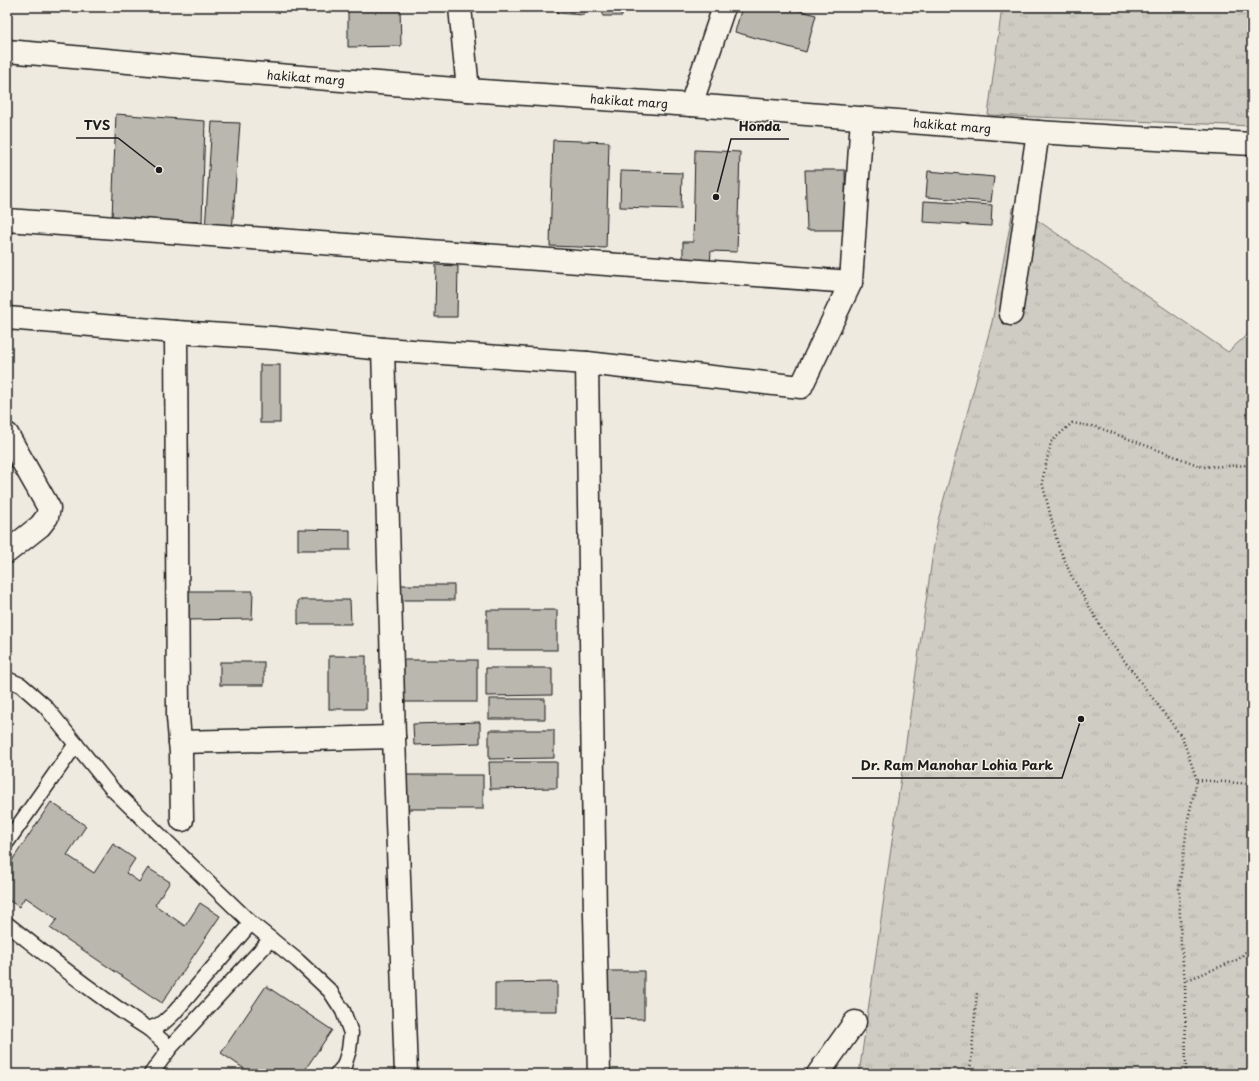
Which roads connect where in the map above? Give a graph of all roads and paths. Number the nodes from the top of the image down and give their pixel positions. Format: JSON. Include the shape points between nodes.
{"nodes":[{"id":1,"x":460,"y":7,"type":"edge"},
{"id":2,"x":724,"y":7,"type":"edge"},
{"id":3,"x":7,"y":51,"type":"edge"},
{"id":4,"x":468,"y":90,"type":"junction"},
{"id":5,"x":691,"y":105,"type":"junction"},
{"id":6,"x":862,"y":118,"type":"junction"},
{"id":7,"x":1038,"y":132,"type":"junction"},
{"id":8,"x":1252,"y":144,"type":"edge"},
{"id":9,"x":7,"y":220,"type":"edge"},
{"id":10,"x":851,"y":282,"type":"junction"},
{"id":11,"x":1011,"y":314,"type":"dead end"},
{"id":12,"x":7,"y":318,"type":"edge"},
{"id":13,"x":176,"y":332,"type":"junction"},
{"id":14,"x":382,"y":349,"type":"junction"},
{"id":15,"x":587,"y":363,"type":"junction"},
{"id":16,"x":7,"y":434,"type":"edge"},
{"id":17,"x":1252,"y":465,"type":"edge"},
{"id":18,"x":7,"y":552,"type":"edge"},
{"id":19,"x":7,"y":679,"type":"edge"},
{"id":20,"x":394,"y":737,"type":"junction"},
{"id":21,"x":180,"y":742,"type":"junction"},
{"id":22,"x":76,"y":744,"type":"junction"},
{"id":23,"x":1197,"y":780,"type":"junction"},
{"id":24,"x":1252,"y":784,"type":"edge"},
{"id":25,"x":182,"y":820,"type":"dead end"},
{"id":26,"x":7,"y":842,"type":"edge"},
{"id":27,"x":251,"y":923,"type":"junction"},
{"id":28,"x":7,"y":924,"type":"edge"},
{"id":29,"x":271,"y":939,"type":"junction"},
{"id":30,"x":1252,"y":944,"type":"edge"},
{"id":31,"x":1185,"y":981,"type":"junction"},
{"id":32,"x":977,"y":992,"type":"dead end"},
{"id":33,"x":855,"y":1022,"type":"dead end"},
{"id":34,"x":149,"y":1029,"type":"junction"},
{"id":35,"x":170,"y":1048,"type":"junction"},
{"id":36,"x":603,"y":1072,"type":"edge"},
{"id":37,"x":151,"y":1074,"type":"edge"},
{"id":38,"x":337,"y":1074,"type":"edge"},
{"id":39,"x":406,"y":1074,"type":"edge"},
{"id":40,"x":818,"y":1074,"type":"edge"},
{"id":41,"x":970,"y":1074,"type":"edge"},
{"id":42,"x":1186,"y":1074,"type":"edge"}],
"edges":[{"from":1,"to":4,"type":"street"},
{"from":2,"to":5,"type":"street"},
{"from":3,"to":4,"type":"street","name":"hakikat marg"},
{"from":4,"to":5,"type":"street","name":"hakikat marg"},
{"from":5,"to":6,"type":"street","name":"hakikat marg"},
{"from":6,"to":7,"type":"street","name":"hakikat marg"},
{"from":6,"to":10,"type":"street"},
{"from":7,"to":8,"type":"street","name":"hakikat marg"},
{"from":7,"to":11,"type":"street"},
{"from":9,"to":10,"type":"street"},
{"from":10,"to":15,"type":"street","via":[[801,387]]},
{"from":12,"to":13,"type":"street"},
{"from":13,"to":14,"type":"street","via":[[274,338]]},
{"from":13,"to":21,"type":"street"},
{"from":14,"to":15,"type":"street"},
{"from":14,"to":20,"type":"street"},
{"from":15,"to":36,"type":"street","via":[[595,915]]},
{"from":16,"to":18,"type":"street","via":[[49,508],[40,526]]},
{"from":17,"to":23,"type":"path","via":[[1203,467],[1097,427],[1072,423],[1051,442],[1042,482],[1058,545],[1071,575],[1108,639],[1182,737]]},
{"from":19,"to":22,"type":"lane","via":[[21,686],[45,706]]},
{"from":20,"to":21,"type":"street"},
{"from":20,"to":39,"type":"street"},
{"from":21,"to":25,"type":"street"},
{"from":22,"to":26,"type":"lane"},
{"from":22,"to":27,"type":"lane","via":[[112,789]]},
{"from":23,"to":24,"type":"path"},
{"from":23,"to":31,"type":"path","via":[[1188,819],[1179,889]]},
{"from":27,"to":29,"type":"lane"},
{"from":27,"to":34,"type":"lane","via":[[174,1013],[163,1023]]},
{"from":28,"to":34,"type":"lane","via":[[84,984]]},
{"from":29,"to":35,"type":"lane"},
{"from":29,"to":38,"type":"lane","via":[[330,991],[343,1011],[350,1032],[344,1066]]},
{"from":30,"to":31,"type":"path","via":[[1239,959]]},
{"from":31,"to":42,"type":"path"},
{"from":32,"to":41,"type":"path"},
{"from":33,"to":40,"type":"street"},
{"from":34,"to":35,"type":"lane"},
{"from":35,"to":37,"type":"lane"}]}
